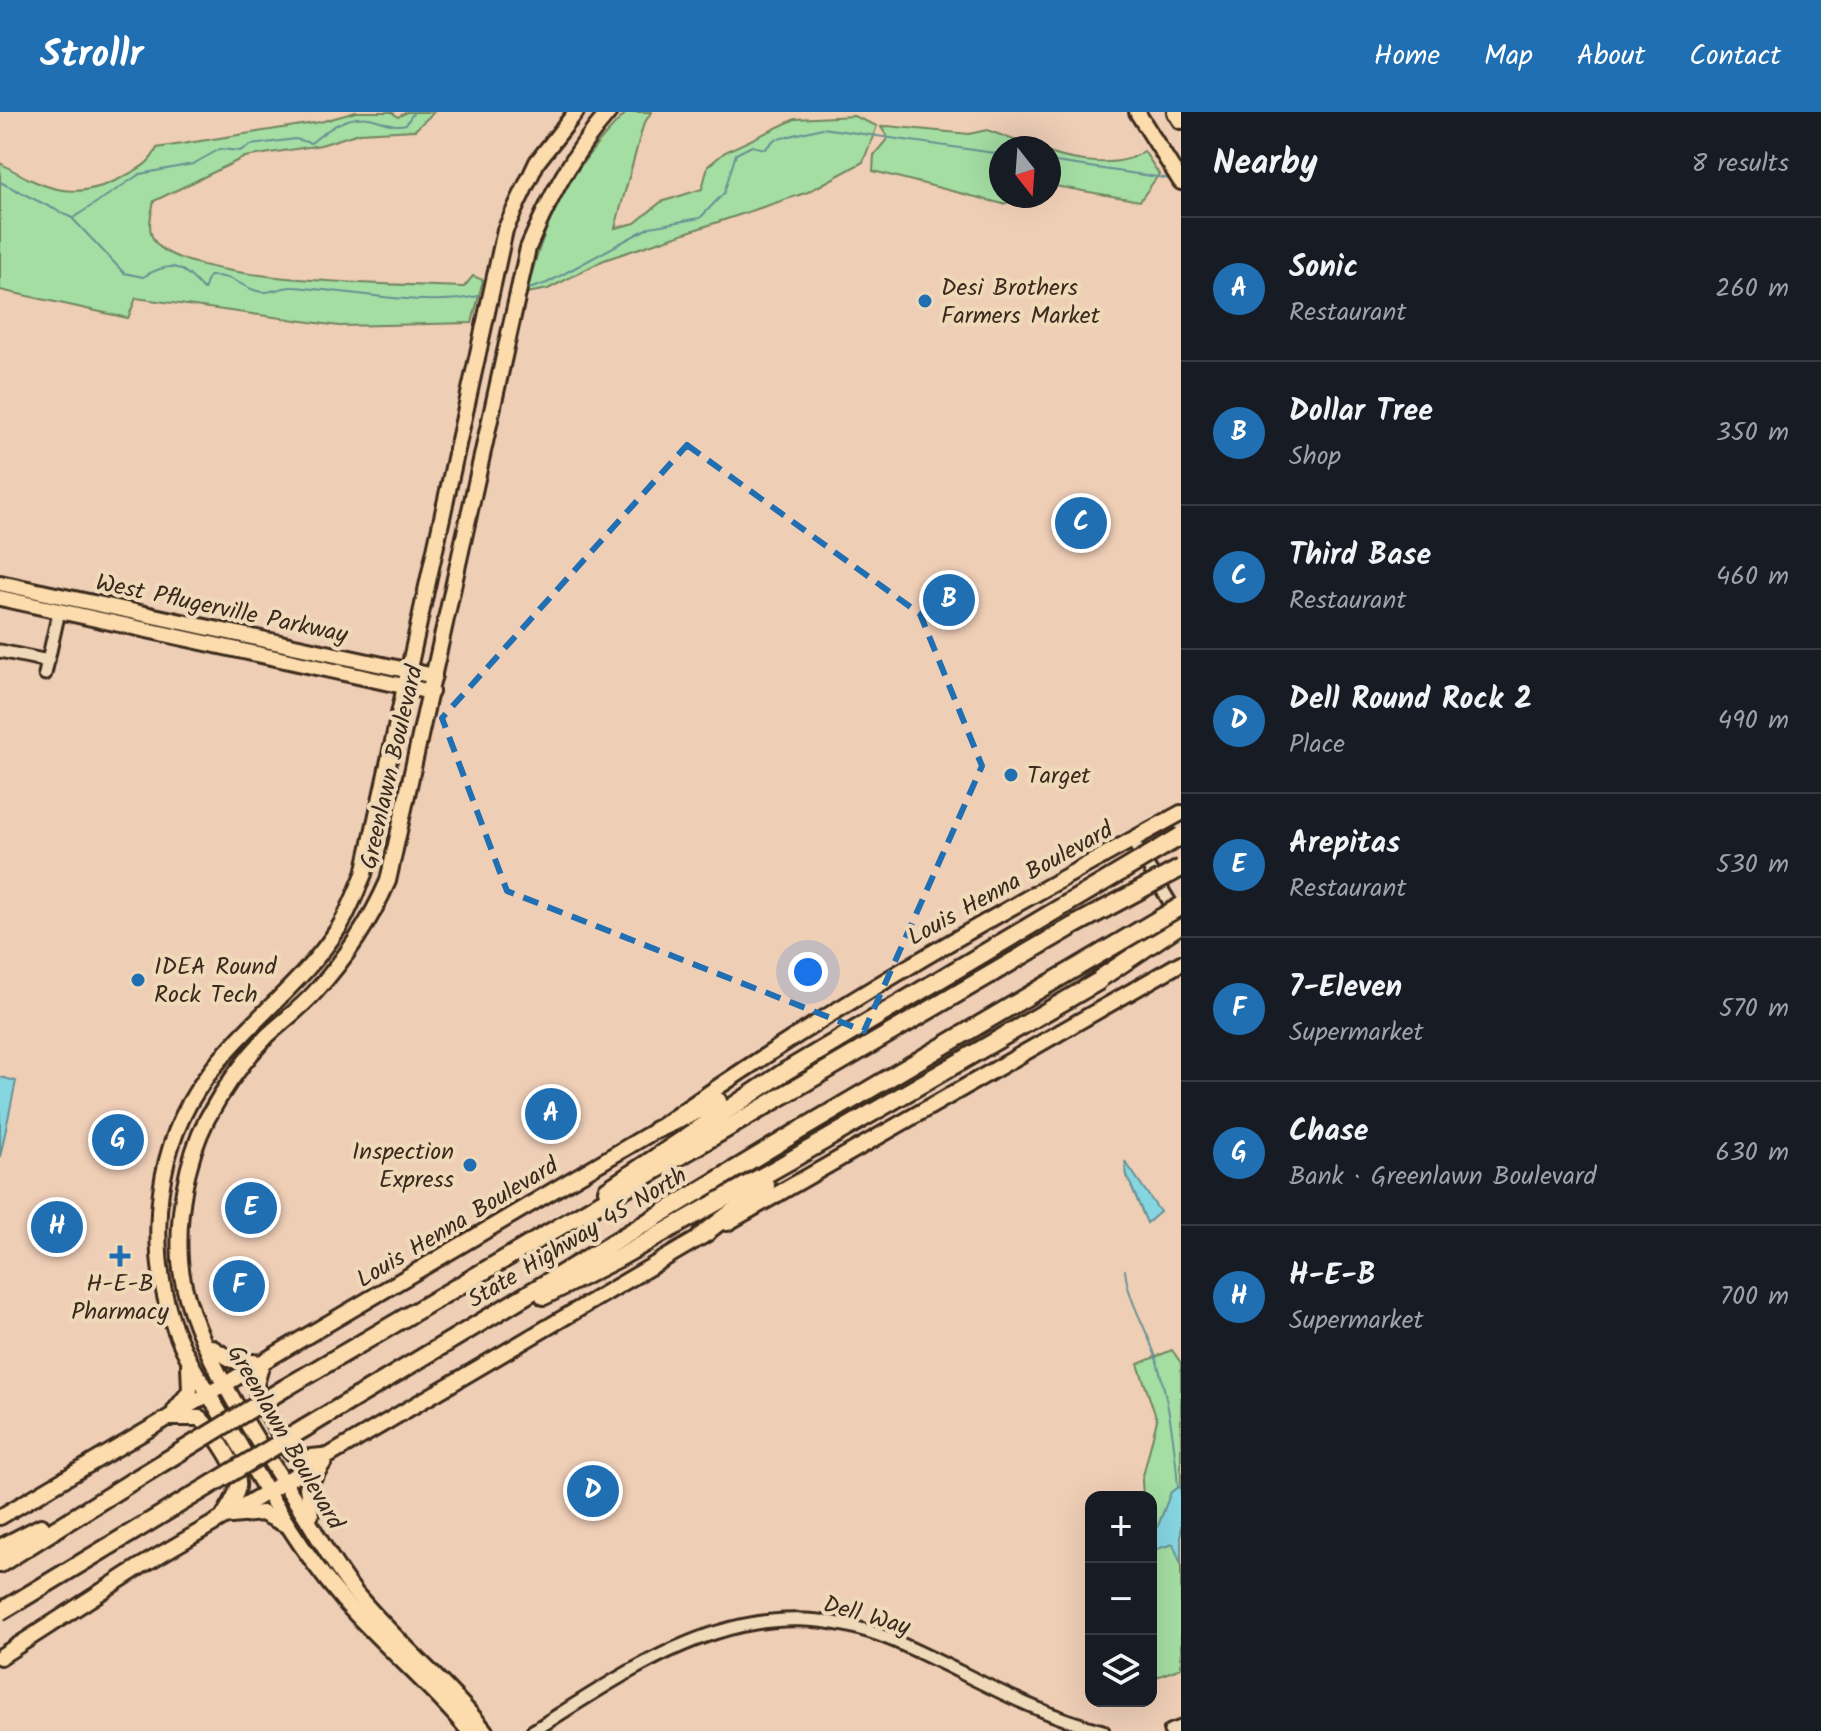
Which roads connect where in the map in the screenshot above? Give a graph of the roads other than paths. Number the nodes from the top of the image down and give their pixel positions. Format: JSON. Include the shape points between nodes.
{"nodes":[{"id":1,"x":576,"y":112,"type":"edge"},
{"id":2,"x":609,"y":112,"type":"edge"},
{"id":3,"x":1137,"y":112,"type":"edge"},
{"id":4,"x":1176,"y":112,"type":"edge"},
{"id":5,"x":1181,"y":120,"type":"edge"},
{"id":6,"x":1181,"y":182,"type":"edge"},
{"id":7,"x":0,"y":583,"type":"edge"},
{"id":8,"x":0,"y":598,"type":"edge"},
{"id":9,"x":59,"y":611,"type":"junction"},
{"id":10,"x":145,"y":614,"type":"junction"},
{"id":11,"x":141,"y":629,"type":"junction"},
{"id":12,"x":0,"y":651,"type":"edge"},
{"id":13,"x":48,"y":661,"type":"junction"},
{"id":14,"x":45,"y":674,"type":"dead end"},
{"id":15,"x":434,"y":676,"type":"junction"},
{"id":16,"x":405,"y":678,"type":"junction"},
{"id":17,"x":431,"y":692,"type":"junction"},
{"id":18,"x":1181,"y":813,"type":"edge"},
{"id":19,"x":1181,"y":838,"type":"edge"},
{"id":20,"x":1132,"y":840,"type":"junction"},
{"id":21,"x":1181,"y":868,"type":"edge"},
{"id":22,"x":1181,"y":906,"type":"edge"},
{"id":23,"x":1181,"y":922,"type":"edge"},
{"id":24,"x":1181,"y":936,"type":"edge"},
{"id":25,"x":1181,"y":963,"type":"edge"},
{"id":26,"x":272,"y":1001,"type":"junction"},
{"id":27,"x":290,"y":1016,"type":"junction"},
{"id":28,"x":656,"y":1130,"type":"junction"},
{"id":29,"x":552,"y":1228,"type":"junction"},
{"id":30,"x":701,"y":1236,"type":"junction"},
{"id":31,"x":488,"y":1320,"type":"junction"},
{"id":32,"x":203,"y":1338,"type":"junction"},
{"id":33,"x":183,"y":1349,"type":"junction"},
{"id":34,"x":262,"y":1363,"type":"junction"},
{"id":35,"x":226,"y":1384,"type":"junction"},
{"id":36,"x":209,"y":1394,"type":"junction"},
{"id":37,"x":167,"y":1419,"type":"junction"},
{"id":38,"x":330,"y":1454,"type":"junction"},
{"id":39,"x":283,"y":1481,"type":"junction"},
{"id":40,"x":131,"y":1482,"type":"junction"},
{"id":41,"x":266,"y":1491,"type":"junction"},
{"id":42,"x":0,"y":1517,"type":"edge"},
{"id":43,"x":223,"y":1517,"type":"junction"},
{"id":44,"x":289,"y":1528,"type":"junction"},
{"id":45,"x":317,"y":1535,"type":"junction"},
{"id":46,"x":0,"y":1548,"type":"edge"},
{"id":47,"x":0,"y":1564,"type":"edge"},
{"id":48,"x":78,"y":1564,"type":"junction"},
{"id":49,"x":342,"y":1598,"type":"junction"},
{"id":50,"x":369,"y":1609,"type":"junction"},
{"id":51,"x":0,"y":1612,"type":"edge"},
{"id":52,"x":0,"y":1619,"type":"edge"},
{"id":53,"x":0,"y":1657,"type":"edge"},
{"id":54,"x":1181,"y":1727,"type":"edge"},
{"id":55,"x":469,"y":1731,"type":"edge"},
{"id":56,"x":485,"y":1731,"type":"edge"},
{"id":57,"x":533,"y":1731,"type":"edge"},
{"id":58,"x":1103,"y":1731,"type":"edge"},
{"id":59,"x":1170,"y":1731,"type":"edge"}],
"edges":[{"from":1,"to":16,"type":"main road","name":"Greenlawn Boulevard","via":[[537,162],[505,230]]},
{"from":2,"to":15,"type":"main road","name":"Greenlawn Boulevard","via":[[554,186],[528,248]]},
{"from":3,"to":6,"type":"main road"},
{"from":4,"to":5,"type":"highway"},
{"from":7,"to":10,"type":"main road","name":"West Pflugerville Parkway"},
{"from":8,"to":9,"type":"main road","name":"West Pflugerville Parkway"},
{"from":9,"to":11,"type":"main road","name":"West Pflugerville Parkway"},
{"from":9,"to":13,"type":"street"},
{"from":10,"to":11,"type":"main road"},
{"from":10,"to":16,"type":"main road","name":"West Pflugerville Parkway"},
{"from":11,"to":16,"type":"main road","name":"West Pflugerville Parkway"},
{"from":12,"to":13,"type":"street"},
{"from":13,"to":14,"type":"street"},
{"from":15,"to":16,"type":"main road","name":"West Pflugerville Parkway"},
{"from":15,"to":17,"type":"main road","name":"Greenlawn Boulevard"},
{"from":16,"to":17,"type":"main road","name":"West Pflugerville Parkway"},
{"from":16,"to":26,"type":"main road","name":"Greenlawn Boulevard","via":[[364,874],[339,928]]},
{"from":17,"to":27,"type":"main road","name":"Greenlawn Boulevard","via":[[384,891],[348,954]]},
{"from":18,"to":20,"type":"main road","name":"Louis Henna Boulevard"},
{"from":19,"to":28,"type":"highway","bridge":true,"via":[[702,1111]]},
{"from":19,"to":29,"type":"highway","bridge":true,"via":[[786,1071]]},
{"from":20,"to":23,"type":"street"},
{"from":20,"to":28,"type":"main road","name":"Louis Henna Boulevard","via":[[890,977],[754,1061]]},
{"from":21,"to":29,"type":"highway","name":"State Highway 45 North","bridge":true,"via":[[1073,926],[632,1187]]},
{"from":22,"to":31,"type":"highway","name":"State Highway 45 North","bridge":true},
{"from":23,"to":30,"type":"highway","bridge":true,"via":[[1032,1028],[887,1109],[748,1197]]},
{"from":24,"to":31,"type":"highway","bridge":true,"via":[[566,1287]]},
{"from":25,"to":30,"type":"main road"},
{"from":26,"to":27,"type":"main road"},
{"from":26,"to":33,"type":"main road","name":"Greenlawn Boulevard","via":[[213,1066],[188,1106],[170,1150],[162,1189],[159,1267]]},
{"from":27,"to":32,"type":"main road","name":"Greenlawn Boulevard","via":[[233,1075],[201,1130],[190,1163],[180,1263]]},
{"from":28,"to":34,"type":"main road","name":"Louis Henna Boulevard"},
{"from":29,"to":40,"type":"highway","name":"State Highway 45 North","bridge":true},
{"from":30,"to":38,"type":"main road"},
{"from":31,"to":48,"type":"highway","name":"State Highway 45 North","bridge":true},
{"from":32,"to":34,"type":"main road","via":[[219,1355]]},
{"from":32,"to":35,"type":"main road","name":"Greenlawn Boulevard"},
{"from":33,"to":36,"type":"main road","name":"Greenlawn Boulevard"},
{"from":33,"to":37,"type":"main road","via":[[192,1378],[190,1391]]},
{"from":34,"to":35,"type":"main road","name":"Louis Henna Boulevard"},
{"from":34,"to":38,"type":"main road","via":[[258,1397],[290,1452],[301,1458]]},
{"from":35,"to":36,"type":"main road","name":"Louis Henna Boulevard"},
{"from":35,"to":39,"type":"main road","name":"Greenlawn Boulevard"},
{"from":36,"to":37,"type":"main road","name":"Louis Henna Boulevard"},
{"from":36,"to":41,"type":"main road","name":"Greenlawn Boulevard"},
{"from":37,"to":42,"type":"main road","name":"Louis Henna Boulevard"},
{"from":37,"to":43,"type":"main road","via":[[200,1418],[211,1428],[237,1474],[238,1486]]},
{"from":38,"to":39,"type":"main road"},
{"from":38,"to":45,"type":"main road","via":[[307,1487]]},
{"from":39,"to":41,"type":"main road"},
{"from":39,"to":45,"type":"main road","name":"Greenlawn Boulevard"},
{"from":40,"to":46,"type":"highway"},
{"from":40,"to":47,"type":"highway","name":"State Highway 45 North"},
{"from":41,"to":43,"type":"main road"},
{"from":41,"to":44,"type":"main road","name":"Greenlawn Boulevard"},
{"from":43,"to":44,"type":"main road","via":[[262,1513]]},
{"from":43,"to":53,"type":"main road"},
{"from":44,"to":49,"type":"main road","name":"Greenlawn Boulevard"},
{"from":45,"to":50,"type":"main road","name":"Greenlawn Boulevard"},
{"from":48,"to":51,"type":"highway","name":"State Highway 45 North","bridge":true},
{"from":48,"to":52,"type":"highway","bridge":true},
{"from":49,"to":50,"type":"main road","via":[[353,1607]]},
{"from":49,"to":55,"type":"main road","name":"Greenlawn Boulevard"},
{"from":50,"to":56,"type":"main road","name":"Greenlawn Boulevard"},
{"from":54,"to":59,"type":"street"},
{"from":57,"to":58,"type":"street","name":"Dell Way","via":[[681,1643],[722,1629],[790,1620],[843,1625],[890,1640],[1015,1701]]}]}
